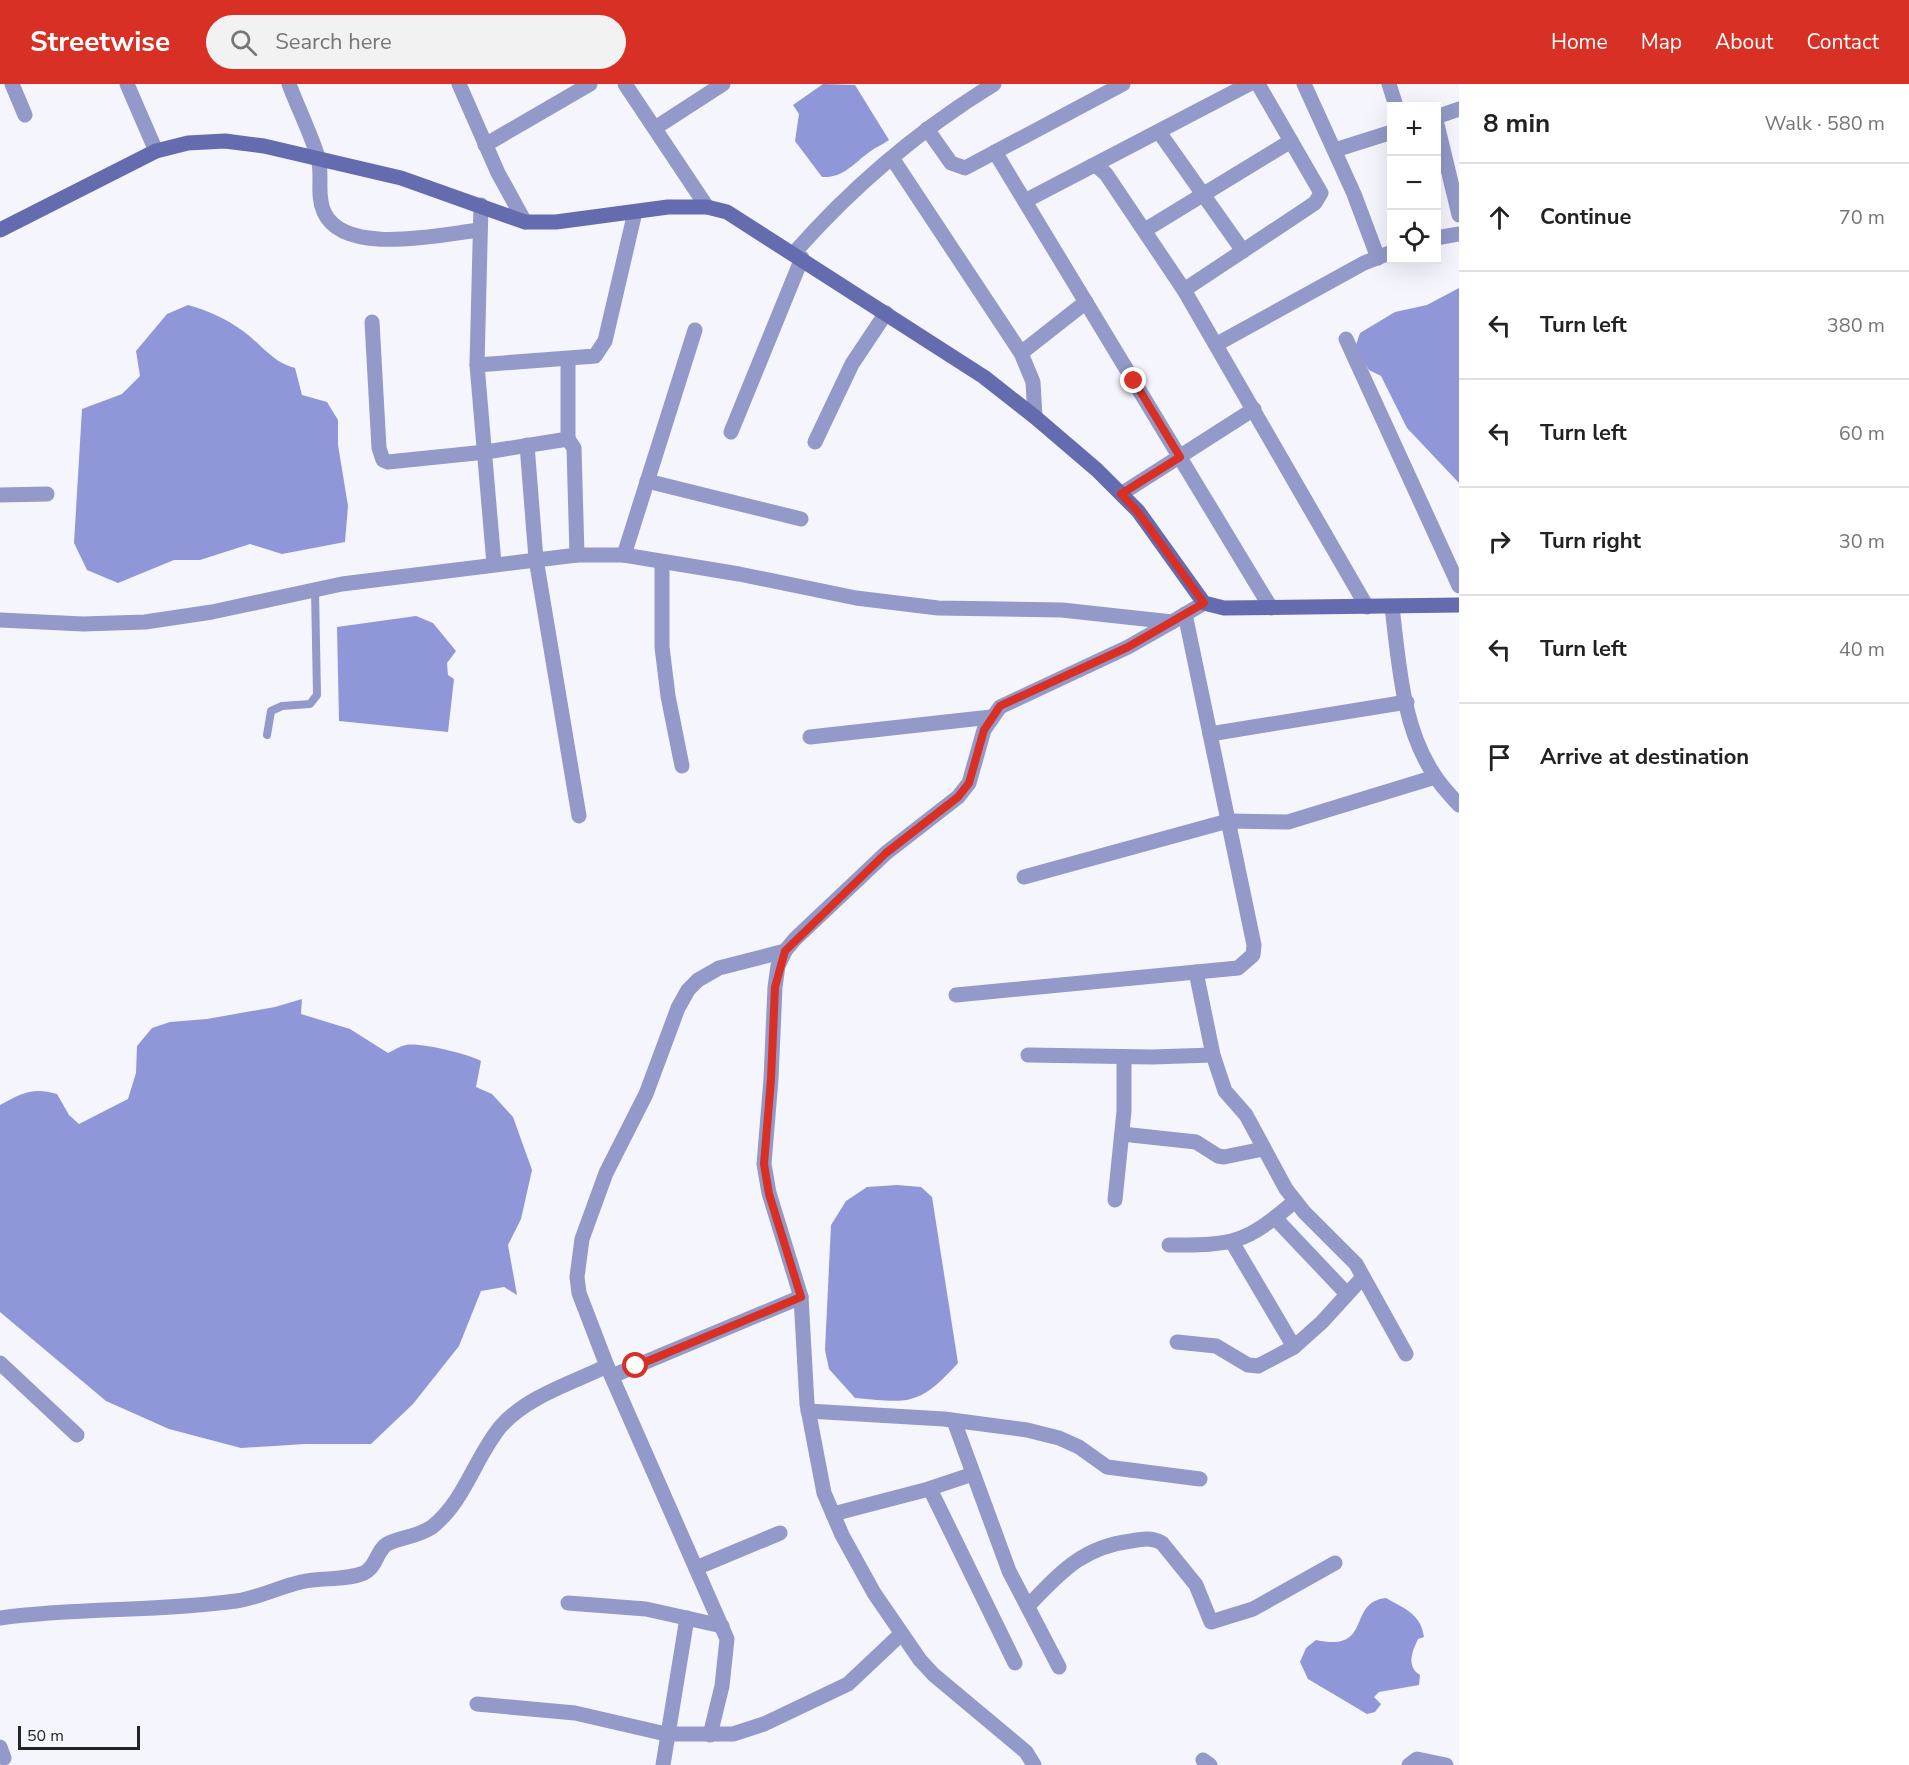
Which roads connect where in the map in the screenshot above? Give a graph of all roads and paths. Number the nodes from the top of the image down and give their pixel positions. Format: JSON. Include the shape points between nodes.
{"nodes":[{"id":1,"x":12,"y":84,"type":"edge"},
{"id":2,"x":127,"y":84,"type":"edge"},
{"id":3,"x":289,"y":84,"type":"edge"},
{"id":4,"x":459,"y":84,"type":"edge"},
{"id":5,"x":590,"y":84,"type":"edge"},
{"id":6,"x":625,"y":84,"type":"edge"},
{"id":7,"x":723,"y":84,"type":"edge"},
{"id":8,"x":993,"y":84,"type":"edge"},
{"id":9,"x":1124,"y":84,"type":"edge"},
{"id":10,"x":1249,"y":84,"type":"edge"},
{"id":11,"x":1258,"y":84,"type":"edge"},
{"id":12,"x":1304,"y":84,"type":"edge"},
{"id":13,"x":1389,"y":84,"type":"edge"},
{"id":14,"x":1395,"y":102,"type":"edge"},
{"id":15,"x":1459,"y":109,"type":"edge"},
{"id":16,"x":26,"y":115,"type":"dead end"},
{"id":17,"x":1441,"y":116,"type":"edge"},
{"id":18,"x":655,"y":128,"type":"junction"},
{"id":19,"x":927,"y":129,"type":"junction"},
{"id":20,"x":1160,"y":132,"type":"junction"},
{"id":21,"x":1387,"y":134,"type":"edge"},
{"id":22,"x":1441,"y":136,"type":"edge"},
{"id":23,"x":1291,"y":141,"type":"junction"},
{"id":24,"x":485,"y":145,"type":"junction"},
{"id":25,"x":1335,"y":150,"type":"junction"},
{"id":26,"x":156,"y":151,"type":"junction"},
{"id":27,"x":995,"y":152,"type":"junction"},
{"id":28,"x":892,"y":158,"type":"junction"},
{"id":29,"x":318,"y":159,"type":"junction"},
{"id":30,"x":1092,"y":166,"type":"junction"},
{"id":31,"x":1204,"y":194,"type":"junction"},
{"id":32,"x":1025,"y":201,"type":"junction"},
{"id":33,"x":481,"y":205,"type":"junction"},
{"id":34,"x":707,"y":207,"type":"junction"},
{"id":35,"x":635,"y":212,"type":"junction"},
{"id":36,"x":1459,"y":215,"type":"edge"},
{"id":37,"x":525,"y":222,"type":"junction"},
{"id":38,"x":0,"y":230,"type":"edge"},
{"id":39,"x":480,"y":230,"type":"junction"},
{"id":40,"x":1145,"y":230,"type":"junction"},
{"id":41,"x":1459,"y":234,"type":"edge"},
{"id":42,"x":1441,"y":237,"type":"edge"},
{"id":43,"x":1243,"y":251,"type":"junction"},
{"id":44,"x":1385,"y":255,"type":"edge"},
{"id":45,"x":798,"y":256,"type":"junction"},
{"id":46,"x":1184,"y":290,"type":"junction"},
{"id":47,"x":1086,"y":302,"type":"junction"},
{"id":48,"x":886,"y":312,"type":"junction"},
{"id":49,"x":372,"y":322,"type":"dead end"},
{"id":50,"x":695,"y":330,"type":"dead end"},
{"id":51,"x":1346,"y":339,"type":"dead end"},
{"id":52,"x":1217,"y":345,"type":"junction"},
{"id":53,"x":1021,"y":353,"type":"junction"},
{"id":54,"x":568,"y":359,"type":"junction"},
{"id":55,"x":477,"y":365,"type":"junction"},
{"id":56,"x":1254,"y":409,"type":"junction"},
{"id":57,"x":1035,"y":417,"type":"junction"},
{"id":58,"x":731,"y":432,"type":"dead end"},
{"id":59,"x":568,"y":439,"type":"junction"},
{"id":60,"x":815,"y":442,"type":"dead end"},
{"id":61,"x":527,"y":445,"type":"junction"},
{"id":62,"x":486,"y":452,"type":"junction"},
{"id":63,"x":1180,"y":457,"type":"junction"},
{"id":64,"x":647,"y":482,"type":"junction"},
{"id":65,"x":47,"y":494,"type":"dead end"},
{"id":66,"x":1121,"y":494,"type":"junction"},
{"id":67,"x":0,"y":495,"type":"edge"},
{"id":68,"x":801,"y":519,"type":"dead end"},
{"id":69,"x":577,"y":555,"type":"junction"},
{"id":70,"x":624,"y":555,"type":"junction"},
{"id":71,"x":536,"y":559,"type":"junction"},
{"id":72,"x":662,"y":562,"type":"junction"},
{"id":73,"x":494,"y":564,"type":"junction"},
{"id":74,"x":1459,"y":586,"type":"edge"},
{"id":75,"x":315,"y":590,"type":"junction"},
{"id":76,"x":1204,"y":603,"type":"junction"},
{"id":77,"x":1459,"y":605,"type":"edge"},
{"id":78,"x":1367,"y":607,"type":"junction"},
{"id":79,"x":1392,"y":607,"type":"junction"},
{"id":80,"x":1271,"y":608,"type":"junction"},
{"id":81,"x":1179,"y":618,"type":"junction"},
{"id":82,"x":0,"y":620,"type":"edge"},
{"id":83,"x":1407,"y":702,"type":"junction"},
{"id":84,"x":990,"y":717,"type":"junction"},
{"id":85,"x":1210,"y":734,"type":"junction"},
{"id":86,"x":267,"y":735,"type":"dead end"},
{"id":87,"x":810,"y":737,"type":"dead end"},
{"id":88,"x":682,"y":766,"type":"dead end"},
{"id":89,"x":1435,"y":777,"type":"junction"},
{"id":90,"x":1459,"y":805,"type":"edge"},
{"id":91,"x":579,"y":816,"type":"dead end"},
{"id":92,"x":1228,"y":821,"type":"junction"},
{"id":93,"x":1024,"y":877,"type":"dead end"},
{"id":94,"x":785,"y":951,"type":"junction"},
{"id":95,"x":1196,"y":972,"type":"junction"},
{"id":96,"x":956,"y":994,"type":"dead end"},
{"id":97,"x":1028,"y":1055,"type":"dead end"},
{"id":98,"x":1213,"y":1055,"type":"junction"},
{"id":99,"x":1124,"y":1057,"type":"junction"},
{"id":100,"x":1122,"y":1134,"type":"junction"},
{"id":101,"x":1263,"y":1149,"type":"junction"},
{"id":102,"x":1115,"y":1200,"type":"dead end"},
{"id":103,"x":1295,"y":1201,"type":"junction"},
{"id":104,"x":1275,"y":1218,"type":"junction"},
{"id":105,"x":1232,"y":1242,"type":"junction"},
{"id":106,"x":1169,"y":1245,"type":"dead end"},
{"id":107,"x":1363,"y":1277,"type":"junction"},
{"id":108,"x":1347,"y":1294,"type":"junction"},
{"id":109,"x":801,"y":1297,"type":"junction"},
{"id":110,"x":1177,"y":1342,"type":"dead end"},
{"id":111,"x":1294,"y":1347,"type":"junction"},
{"id":112,"x":1406,"y":1354,"type":"dead end"},
{"id":113,"x":0,"y":1363,"type":"edge"},
{"id":114,"x":609,"y":1371,"type":"junction"},
{"id":115,"x":808,"y":1411,"type":"junction"},
{"id":116,"x":954,"y":1421,"type":"junction"},
{"id":117,"x":77,"y":1435,"type":"dead end"},
{"id":118,"x":973,"y":1474,"type":"junction"},
{"id":119,"x":1200,"y":1479,"type":"dead end"},
{"id":120,"x":930,"y":1489,"type":"junction"},
{"id":121,"x":833,"y":1514,"type":"junction"},
{"id":122,"x":780,"y":1533,"type":"dead end"},
{"id":123,"x":1335,"y":1563,"type":"dead end"},
{"id":124,"x":696,"y":1568,"type":"junction"},
{"id":125,"x":568,"y":1603,"type":"dead end"},
{"id":126,"x":1028,"y":1606,"type":"junction"},
{"id":127,"x":1,"y":1615,"type":"edge"},
{"id":128,"x":687,"y":1618,"type":"junction"},
{"id":129,"x":722,"y":1626,"type":"junction"},
{"id":130,"x":901,"y":1634,"type":"junction"},
{"id":131,"x":1015,"y":1663,"type":"dead end"},
{"id":132,"x":1059,"y":1667,"type":"dead end"},
{"id":133,"x":477,"y":1704,"type":"dead end"},
{"id":134,"x":666,"y":1734,"type":"junction"},
{"id":135,"x":710,"y":1735,"type":"junction"},
{"id":136,"x":663,"y":1765,"type":"edge"},
{"id":137,"x":1034,"y":1765,"type":"edge"},
{"id":138,"x":1409,"y":1765,"type":"edge"},
{"id":139,"x":1446,"y":1765,"type":"edge"}],
"edges":[{"from":1,"to":16,"type":"street"},
{"from":2,"to":26,"type":"street"},
{"from":3,"to":29,"type":"street"},
{"from":4,"to":24,"type":"street"},
{"from":5,"to":24,"type":"street"},
{"from":6,"to":18,"type":"street"},
{"from":7,"to":18,"type":"street"},
{"from":8,"to":19,"type":"street"},
{"from":9,"to":27,"type":"street"},
{"from":10,"to":20,"type":"street"},
{"from":11,"to":23,"type":"street"},
{"from":12,"to":25,"type":"street"},
{"from":13,"to":14,"type":"street"},
{"from":15,"to":17,"type":"street"},
{"from":18,"to":34,"type":"street"},
{"from":19,"to":27,"type":"street","via":[[954,166],[965,168]]},
{"from":19,"to":28,"type":"street"},
{"from":20,"to":30,"type":"street"},
{"from":20,"to":31,"type":"street"},
{"from":21,"to":25,"type":"street"},
{"from":22,"to":36,"type":"street"},
{"from":23,"to":31,"type":"street"},
{"from":23,"to":43,"type":"street","via":[[1318,186],[1319,199]]},
{"from":24,"to":37,"type":"street"},
{"from":25,"to":44,"type":"street"},
{"from":26,"to":29,"type":"street","via":[[188,143],[225,141]]},
{"from":26,"to":38,"type":"street"},
{"from":27,"to":32,"type":"street"},
{"from":28,"to":45,"type":"street","via":[[845,199]]},
{"from":28,"to":53,"type":"street"},
{"from":29,"to":33,"type":"street","via":[[401,178]]},
{"from":29,"to":39,"type":"street","via":[[324,214],[351,235],[392,240]]},
{"from":30,"to":32,"type":"street"},
{"from":30,"to":40,"type":"street","via":[[1106,174]]},
{"from":31,"to":40,"type":"street"},
{"from":31,"to":43,"type":"street"},
{"from":32,"to":47,"type":"street"},
{"from":33,"to":37,"type":"street"},
{"from":33,"to":39,"type":"street"},
{"from":34,"to":35,"type":"street"},
{"from":34,"to":45,"type":"street","via":[[747,222]]},
{"from":35,"to":37,"type":"street"},
{"from":35,"to":54,"type":"street","via":[[601,349],[595,356]]},
{"from":39,"to":55,"type":"street"},
{"from":40,"to":46,"type":"street"},
{"from":41,"to":42,"type":"street"},
{"from":43,"to":46,"type":"street"},
{"from":44,"to":52,"type":"street"},
{"from":45,"to":48,"type":"street"},
{"from":45,"to":58,"type":"street"},
{"from":46,"to":52,"type":"street"},
{"from":47,"to":53,"type":"street"},
{"from":47,"to":63,"type":"street"},
{"from":48,"to":57,"type":"street","via":[[984,377]]},
{"from":48,"to":60,"type":"street","via":[[852,364]]},
{"from":49,"to":62,"type":"street","via":[[379,448],[383,460]]},
{"from":50,"to":64,"type":"street"},
{"from":51,"to":74,"type":"street"},
{"from":52,"to":56,"type":"street"},
{"from":53,"to":57,"type":"street","via":[[1033,382]]},
{"from":54,"to":55,"type":"street"},
{"from":54,"to":59,"type":"street"},
{"from":55,"to":62,"type":"street"},
{"from":56,"to":63,"type":"street"},
{"from":56,"to":78,"type":"street"},
{"from":57,"to":66,"type":"street"},
{"from":59,"to":61,"type":"street"},
{"from":59,"to":69,"type":"street","via":[[573,448]]},
{"from":61,"to":62,"type":"street"},
{"from":61,"to":71,"type":"street"},
{"from":62,"to":73,"type":"street"},
{"from":63,"to":66,"type":"street"},
{"from":63,"to":80,"type":"street"},
{"from":64,"to":68,"type":"street"},
{"from":64,"to":70,"type":"street"},
{"from":65,"to":67,"type":"street"},
{"from":66,"to":76,"type":"street","via":[[1145,520]]},
{"from":69,"to":70,"type":"street"},
{"from":69,"to":71,"type":"street"},
{"from":70,"to":72,"type":"street"},
{"from":71,"to":73,"type":"street"},
{"from":71,"to":91,"type":"street"},
{"from":72,"to":81,"type":"street","via":[[897,604]]},
{"from":72,"to":88,"type":"street","via":[[662,647]]},
{"from":73,"to":75,"type":"street"},
{"from":75,"to":82,"type":"street","via":[[145,622]]},
{"from":75,"to":86,"type":"lane","via":[[316,695],[310,704],[282,705],[271,711]]},
{"from":76,"to":80,"type":"street","via":[[1224,608]]},
{"from":76,"to":81,"type":"street"},
{"from":77,"to":79,"type":"street"},
{"from":78,"to":79,"type":"street"},
{"from":78,"to":80,"type":"street"},
{"from":79,"to":83,"type":"street"},
{"from":81,"to":84,"type":"street","via":[[1080,670],[1010,700]]},
{"from":81,"to":85,"type":"street"},
{"from":83,"to":85,"type":"street"},
{"from":83,"to":89,"type":"street","via":[[1419,746]]},
{"from":84,"to":87,"type":"street"},
{"from":84,"to":94,"type":"street","via":[[969,783],[958,797],[886,853]]},
{"from":85,"to":92,"type":"street"},
{"from":89,"to":90,"type":"street"},
{"from":89,"to":92,"type":"street","via":[[1288,822]]},
{"from":92,"to":93,"type":"street"},
{"from":92,"to":95,"type":"street","via":[[1253,955],[1238,968]]},
{"from":94,"to":109,"type":"street","via":[[775,987],[764,1164],[769,1194]]},
{"from":94,"to":114,"type":"street","via":[[719,968],[688,990],[646,1094],[606,1173],[582,1239],[577,1277],[579,1293]]},
{"from":95,"to":96,"type":"street"},
{"from":95,"to":98,"type":"street"},
{"from":97,"to":99,"type":"street"},
{"from":98,"to":99,"type":"street"},
{"from":98,"to":101,"type":"street","via":[[1225,1091],[1246,1116]]},
{"from":99,"to":100,"type":"street"},
{"from":100,"to":101,"type":"street","via":[[1189,1140],[1224,1157]]},
{"from":100,"to":102,"type":"street"},
{"from":101,"to":103,"type":"street"},
{"from":103,"to":104,"type":"street"},
{"from":103,"to":107,"type":"street","via":[[1344,1250]]},
{"from":104,"to":105,"type":"street","via":[[1250,1236]]},
{"from":104,"to":108,"type":"street"},
{"from":105,"to":106,"type":"street"},
{"from":105,"to":111,"type":"street"},
{"from":107,"to":108,"type":"street"},
{"from":107,"to":112,"type":"street"},
{"from":108,"to":111,"type":"street"},
{"from":109,"to":114,"type":"street"},
{"from":109,"to":115,"type":"street"},
{"from":110,"to":111,"type":"street","via":[[1216,1346],[1253,1367]]},
{"from":113,"to":117,"type":"street"},
{"from":114,"to":124,"type":"street"},
{"from":114,"to":127,"type":"street","via":[[533,1400],[515,1413],[500,1427],[440,1519],[430,1528],[388,1544],[373,1568],[363,1573],[304,1581],[238,1601],[158,1609]]},
{"from":115,"to":116,"type":"street"},
{"from":115,"to":121,"type":"street","via":[[816,1461]]},
{"from":116,"to":118,"type":"street"},
{"from":116,"to":119,"type":"street","via":[[1059,1438],[1107,1467]]},
{"from":118,"to":120,"type":"street"},
{"from":118,"to":126,"type":"street","via":[[1010,1571]]},
{"from":120,"to":121,"type":"street"},
{"from":120,"to":131,"type":"street"},
{"from":121,"to":130,"type":"street","via":[[874,1593]]},
{"from":122,"to":124,"type":"street"},
{"from":123,"to":126,"type":"street","via":[[1253,1609],[1211,1622],[1196,1585],[1162,1543],[1154,1539],[1114,1543],[1079,1557]]},
{"from":124,"to":129,"type":"street"},
{"from":125,"to":128,"type":"street","via":[[615,1605]]},
{"from":126,"to":132,"type":"street"},
{"from":128,"to":129,"type":"street"},
{"from":128,"to":134,"type":"street"},
{"from":129,"to":135,"type":"street","via":[[728,1654]]},
{"from":130,"to":135,"type":"street","via":[[848,1684],[826,1697],[764,1724],[733,1734]]},
{"from":130,"to":137,"type":"street","via":[[934,1675],[1026,1752]]},
{"from":133,"to":134,"type":"street","via":[[575,1713]]},
{"from":134,"to":135,"type":"street"},
{"from":134,"to":136,"type":"street"},
{"from":138,"to":139,"type":"street","via":[[1417,1759]]}]}
